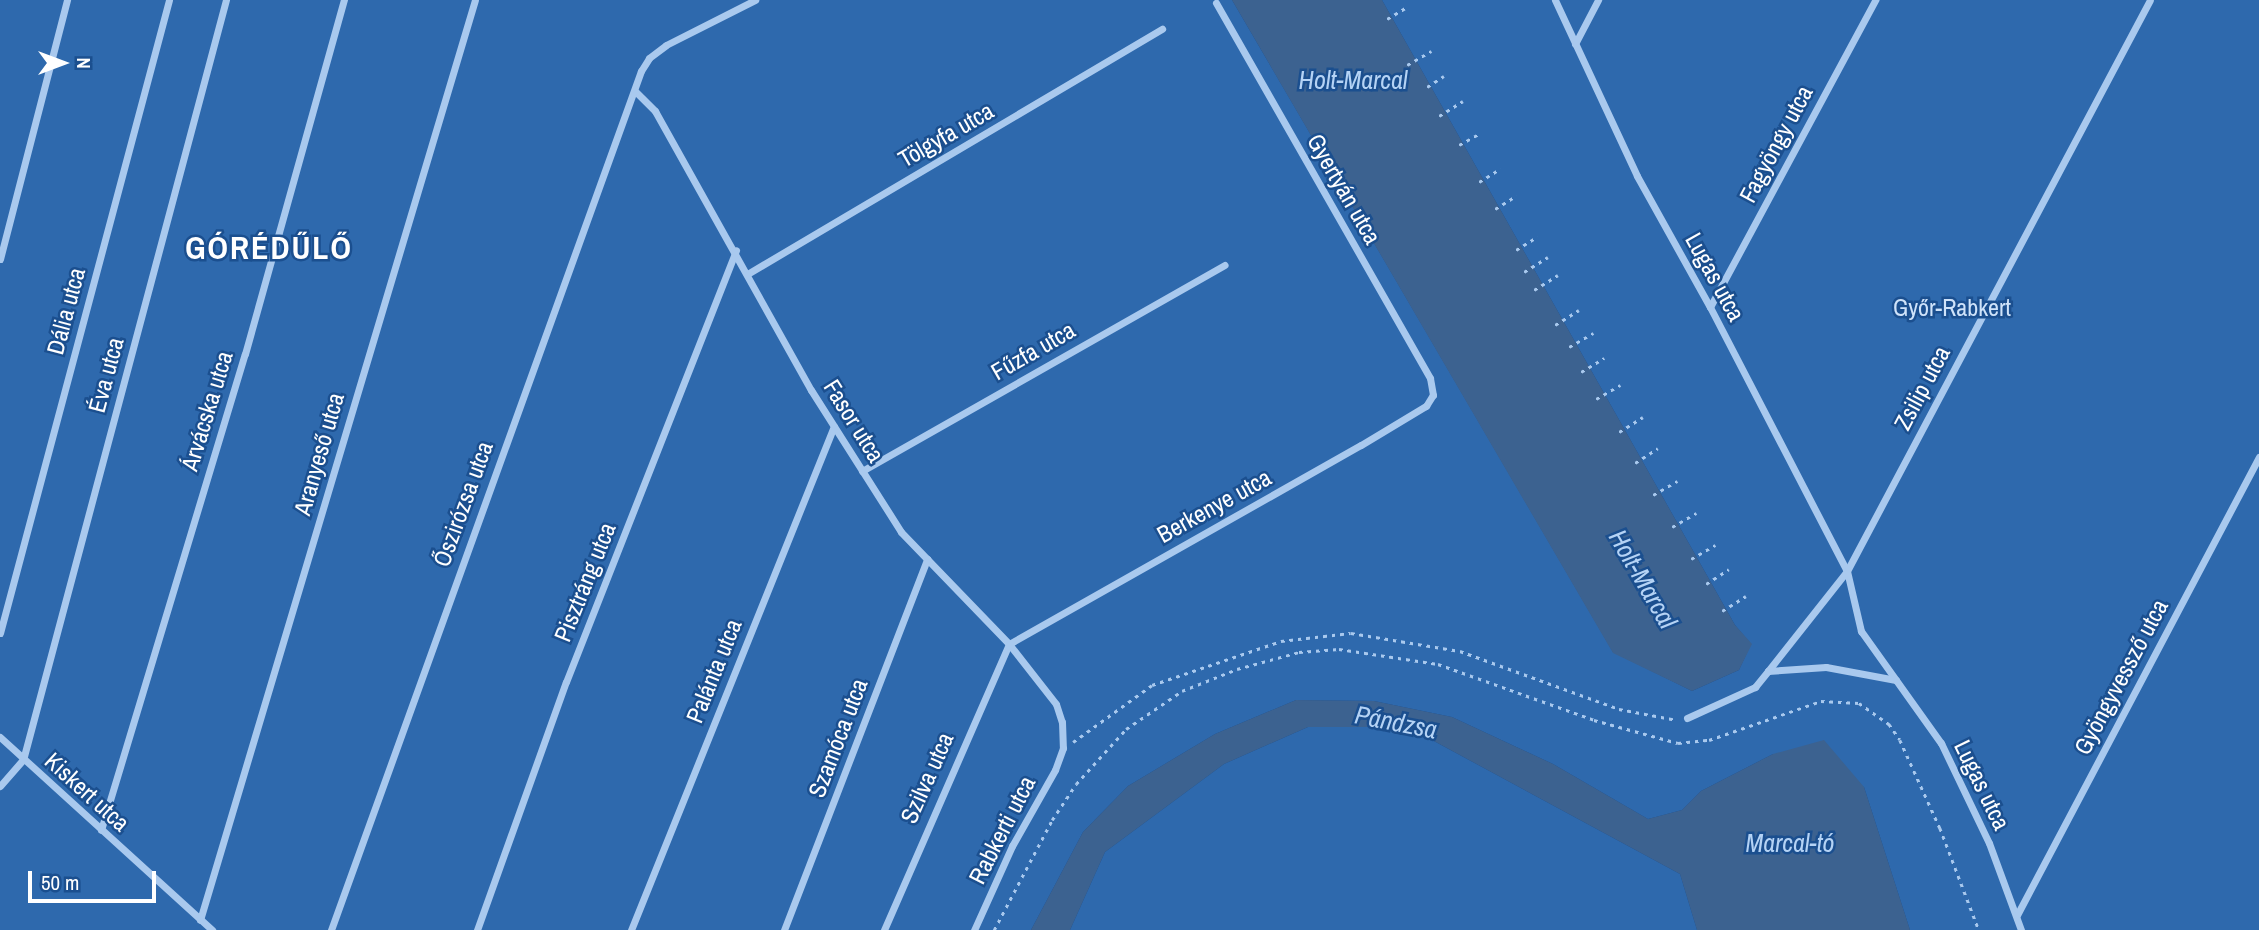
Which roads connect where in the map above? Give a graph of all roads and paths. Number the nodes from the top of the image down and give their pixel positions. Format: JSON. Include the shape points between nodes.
{"nodes":[{"id":1,"x":67,"y":0,"type":"edge"},
{"id":2,"x":169,"y":0,"type":"edge"},
{"id":3,"x":226,"y":0,"type":"edge"},
{"id":4,"x":344,"y":0,"type":"edge"},
{"id":5,"x":475,"y":0,"type":"edge"},
{"id":6,"x":755,"y":0,"type":"edge"},
{"id":7,"x":1555,"y":0,"type":"edge"},
{"id":8,"x":1598,"y":0,"type":"edge"},
{"id":9,"x":1875,"y":0,"type":"edge"},
{"id":10,"x":2150,"y":0,"type":"edge"},
{"id":11,"x":1216,"y":3,"type":"dead end"},
{"id":12,"x":1405,"y":8,"type":"dead end"},
{"id":13,"x":1387,"y":19,"type":"dead end"},
{"id":14,"x":1162,"y":29,"type":"dead end"},
{"id":15,"x":1575,"y":44,"type":"junction"},
{"id":16,"x":1431,"y":51,"type":"dead end"},
{"id":17,"x":1407,"y":65,"type":"dead end"},
{"id":18,"x":1444,"y":76,"type":"dead end"},
{"id":19,"x":1427,"y":87,"type":"dead end"},
{"id":20,"x":636,"y":92,"type":"junction"},
{"id":21,"x":1463,"y":101,"type":"dead end"},
{"id":22,"x":1439,"y":116,"type":"dead end"},
{"id":23,"x":1477,"y":135,"type":"dead end"},
{"id":24,"x":1459,"y":145,"type":"dead end"},
{"id":25,"x":1500,"y":169,"type":"dead end"},
{"id":26,"x":1479,"y":183,"type":"dead end"},
{"id":27,"x":1516,"y":196,"type":"dead end"},
{"id":28,"x":1495,"y":209,"type":"dead end"},
{"id":29,"x":1537,"y":237,"type":"dead end"},
{"id":30,"x":736,"y":250,"type":"junction"},
{"id":31,"x":1516,"y":250,"type":"dead end"},
{"id":32,"x":1548,"y":257,"type":"dead end"},
{"id":33,"x":0,"y":259,"type":"edge"},
{"id":34,"x":1224,"y":265,"type":"dead end"},
{"id":35,"x":749,"y":272,"type":"junction"},
{"id":36,"x":1524,"y":272,"type":"dead end"},
{"id":37,"x":1558,"y":275,"type":"dead end"},
{"id":38,"x":1534,"y":290,"type":"dead end"},
{"id":39,"x":1710,"y":307,"type":"junction"},
{"id":40,"x":1579,"y":310,"type":"dead end"},
{"id":41,"x":1555,"y":325,"type":"dead end"},
{"id":42,"x":1593,"y":332,"type":"dead end"},
{"id":43,"x":1569,"y":347,"type":"dead end"},
{"id":44,"x":1604,"y":358,"type":"dead end"},
{"id":45,"x":1581,"y":372,"type":"dead end"},
{"id":46,"x":1620,"y":385,"type":"dead end"},
{"id":47,"x":1433,"y":395,"type":"joint"},
{"id":48,"x":1596,"y":399,"type":"dead end"},
{"id":49,"x":1643,"y":417,"type":"dead end"},
{"id":50,"x":834,"y":426,"type":"junction"},
{"id":51,"x":1619,"y":432,"type":"dead end"},
{"id":52,"x":1658,"y":448,"type":"dead end"},
{"id":53,"x":2259,"y":457,"type":"edge"},
{"id":54,"x":1635,"y":463,"type":"dead end"},
{"id":55,"x":862,"y":471,"type":"junction"},
{"id":56,"x":1676,"y":481,"type":"dead end"},
{"id":57,"x":1653,"y":495,"type":"dead end"},
{"id":58,"x":1696,"y":513,"type":"dead end"},
{"id":59,"x":1672,"y":527,"type":"dead end"},
{"id":60,"x":1715,"y":545,"type":"dead end"},
{"id":61,"x":927,"y":559,"type":"junction"},
{"id":62,"x":1691,"y":559,"type":"dead end"},
{"id":63,"x":1730,"y":569,"type":"dead end"},
{"id":64,"x":1847,"y":571,"type":"junction"},
{"id":65,"x":1706,"y":583,"type":"dead end"},
{"id":66,"x":1746,"y":596,"type":"dead end"},
{"id":67,"x":1722,"y":611,"type":"dead end"},
{"id":68,"x":0,"y":633,"type":"edge"},
{"id":69,"x":1009,"y":643,"type":"junction"},
{"id":70,"x":1768,"y":671,"type":"junction"},
{"id":71,"x":1896,"y":680,"type":"junction"},
{"id":72,"x":1687,"y":718,"type":"joint"},
{"id":73,"x":0,"y":737,"type":"edge"},
{"id":74,"x":1063,"y":748,"type":"junction"},
{"id":75,"x":23,"y":760,"type":"junction"},
{"id":76,"x":0,"y":786,"type":"edge"},
{"id":77,"x":102,"y":830,"type":"junction"},
{"id":78,"x":2017,"y":915,"type":"junction"},
{"id":79,"x":200,"y":920,"type":"junction"},
{"id":80,"x":212,"y":930,"type":"edge"},
{"id":81,"x":331,"y":930,"type":"edge"},
{"id":82,"x":477,"y":930,"type":"edge"},
{"id":83,"x":631,"y":930,"type":"edge"},
{"id":84,"x":785,"y":930,"type":"edge"},
{"id":85,"x":884,"y":930,"type":"edge"},
{"id":86,"x":974,"y":930,"type":"edge"},
{"id":87,"x":994,"y":930,"type":"edge"},
{"id":88,"x":1979,"y":930,"type":"edge"},
{"id":89,"x":2021,"y":930,"type":"edge"}],
"edges":[{"from":1,"to":33,"type":"street"},
{"from":2,"to":68,"type":"street","name":"Dália utca"},
{"from":3,"to":75,"type":"street","name":"Éva utca"},
{"from":4,"to":77,"type":"street","name":"Árvácska utca","via":[[245,354]]},
{"from":5,"to":79,"type":"street","name":"Aranyeső utca"},
{"from":6,"to":20,"type":"street","name":"Őszirózsa utca","via":[[649,58]]},
{"from":7,"to":15,"type":"street","name":"Lugas utca"},
{"from":8,"to":15,"type":"street"},
{"from":9,"to":39,"type":"street","name":"Fagyöngy utca"},
{"from":10,"to":64,"type":"street","name":"Zsilip utca"},
{"from":11,"to":47,"type":"street","name":"Gyertyán utca","via":[[1430,378]]},
{"from":12,"to":13,"type":"path"},
{"from":14,"to":35,"type":"street","name":"Tölgyfa utca"},
{"from":15,"to":39,"type":"street","name":"Lugas utca","via":[[1637,176]]},
{"from":16,"to":17,"type":"path"},
{"from":18,"to":19,"type":"path"},
{"from":20,"to":30,"type":"street","name":"Fasor utca","via":[[655,111]]},
{"from":20,"to":81,"type":"street","name":"Őszirózsa utca"},
{"from":21,"to":22,"type":"path"},
{"from":23,"to":24,"type":"path"},
{"from":25,"to":26,"type":"path"},
{"from":27,"to":28,"type":"path"},
{"from":29,"to":31,"type":"path"},
{"from":30,"to":35,"type":"street","name":"Fasor utca"},
{"from":30,"to":82,"type":"street","name":"Pisztráng utca","via":[[566,682]]},
{"from":32,"to":36,"type":"path"},
{"from":34,"to":55,"type":"street","name":"Fűzfa utca"},
{"from":35,"to":50,"type":"street","name":"Fasor utca"},
{"from":37,"to":38,"type":"path"},
{"from":39,"to":64,"type":"street","name":"Lugas utca"},
{"from":40,"to":41,"type":"path"},
{"from":42,"to":43,"type":"path"},
{"from":44,"to":45,"type":"path"},
{"from":46,"to":48,"type":"path"},
{"from":47,"to":69,"type":"street","name":"Berkenye utca","via":[[1426,406],[1361,446]]},
{"from":49,"to":51,"type":"path"},
{"from":50,"to":55,"type":"street","name":"Fasor utca"},
{"from":50,"to":83,"type":"street","name":"Palánta utca"},
{"from":52,"to":54,"type":"path"},
{"from":53,"to":78,"type":"street","name":"Gyöngyvessző utca"},
{"from":55,"to":61,"type":"street","name":"Fasor utca","via":[[901,532]]},
{"from":56,"to":57,"type":"path"},
{"from":58,"to":59,"type":"path"},
{"from":60,"to":62,"type":"path"},
{"from":61,"to":69,"type":"street","name":"Fasor utca"},
{"from":61,"to":84,"type":"street","name":"Szamóca utca"},
{"from":63,"to":65,"type":"path"},
{"from":64,"to":70,"type":"street","name":"Zsilip utca"},
{"from":64,"to":71,"type":"street","name":"Lugas utca","via":[[1861,631]]},
{"from":66,"to":67,"type":"path"},
{"from":69,"to":74,"type":"street","name":"Fasor utca","via":[[1055,704],[1062,722]]},
{"from":69,"to":85,"type":"street","name":"Szilva utca"},
{"from":70,"to":71,"type":"street","via":[[1826,667]]},
{"from":70,"to":72,"type":"street","via":[[1755,687]]},
{"from":71,"to":78,"type":"street","name":"Lugas utca","via":[[1941,743]]},
{"from":72,"to":74,"type":"path","via":[[1669,722],[1619,709],[1460,651],[1351,633],[1310,635],[1237,653],[1152,685]]},
{"from":73,"to":75,"type":"street","name":"Kiskert utca"},
{"from":74,"to":86,"type":"street","name":"Rabkerti utca"},
{"from":75,"to":76,"type":"street"},
{"from":75,"to":77,"type":"street","name":"Kiskert utca"},
{"from":77,"to":79,"type":"street","name":"Kiskert utca"},
{"from":78,"to":89,"type":"street","name":"Lugas utca"},
{"from":79,"to":80,"type":"street","name":"Kiskert utca"},
{"from":87,"to":88,"type":"path","via":[[1025,867],[1076,784],[1137,720],[1182,691],[1237,669],[1298,652],[1339,649],[1438,664],[1594,720],[1678,743],[1709,740],[1821,701],[1859,703],[1889,724],[1899,740],[1940,828]]}]}
